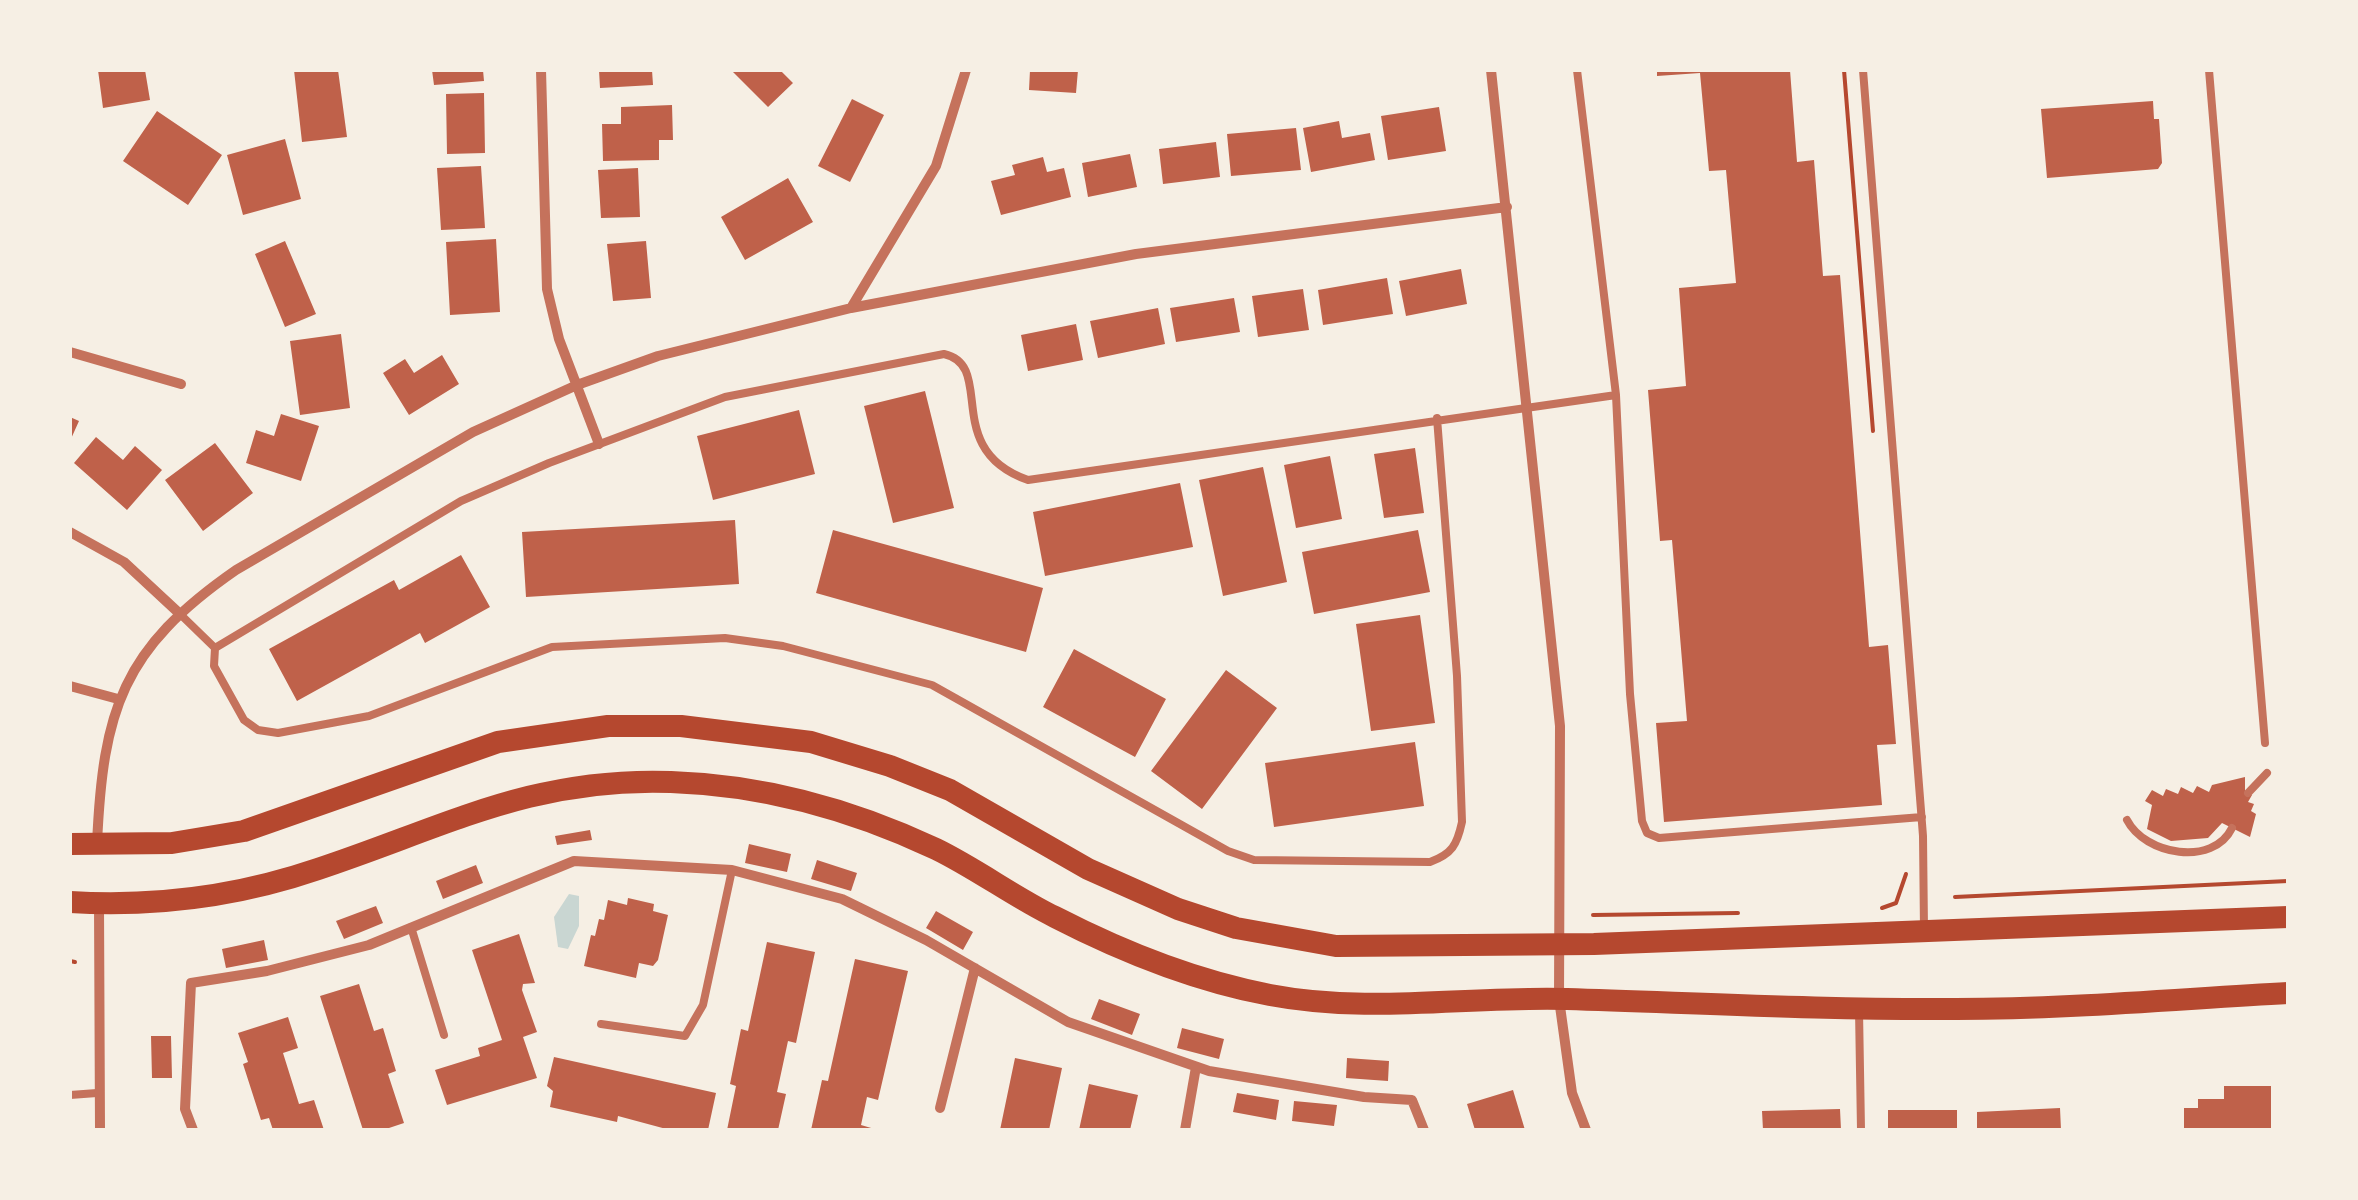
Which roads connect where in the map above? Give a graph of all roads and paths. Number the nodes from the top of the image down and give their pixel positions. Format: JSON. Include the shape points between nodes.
{"nodes":[{"id":1,"x":540,"y":70,"type":"edge"},
{"id":2,"x":966,"y":70,"type":"edge"},
{"id":3,"x":1491,"y":70,"type":"edge"},
{"id":4,"x":1577,"y":70,"type":"edge"},
{"id":5,"x":1844,"y":70,"type":"edge"},
{"id":6,"x":1862,"y":70,"type":"edge"},
{"id":7,"x":2209,"y":70,"type":"edge"},
{"id":8,"x":1507,"y":207,"type":"junction"},
{"id":9,"x":851,"y":308,"type":"junction"},
{"id":10,"x":70,"y":352,"type":"edge"},
{"id":11,"x":181,"y":384,"type":"dead end"},
{"id":12,"x":577,"y":384,"type":"junction"},
{"id":13,"x":1616,"y":395,"type":"junction"},
{"id":14,"x":1528,"y":406,"type":"junction"},
{"id":15,"x":1438,"y":418,"type":"junction"},
{"id":16,"x":1874,"y":438,"type":"dead end"},
{"id":17,"x":598,"y":444,"type":"junction"},
{"id":18,"x":70,"y":532,"type":"edge"},
{"id":19,"x":180,"y":614,"type":"junction"},
{"id":20,"x":215,"y":648,"type":"junction"},
{"id":21,"x":70,"y":686,"type":"edge"},
{"id":22,"x":118,"y":699,"type":"junction"},
{"id":23,"x":2265,"y":743,"type":"dead end"},
{"id":24,"x":2268,"y":773,"type":"dead end"},
{"id":25,"x":2248,"y":793,"type":"dead end"},
{"id":26,"x":1922,"y":817,"type":"junction"},
{"id":27,"x":2128,"y":820,"type":"dead end"},
{"id":28,"x":2232,"y":828,"type":"dead end"},
{"id":29,"x":70,"y":844,"type":"edge"},
{"id":30,"x":98,"y":845,"type":"junction"},
{"id":31,"x":732,"y":870,"type":"junction"},
{"id":32,"x":1906,"y":874,"type":"dead end"},
{"id":33,"x":2288,"y":881,"type":"edge"},
{"id":34,"x":1954,"y":897,"type":"dead end"},
{"id":35,"x":70,"y":902,"type":"edge"},
{"id":36,"x":99,"y":904,"type":"junction"},
{"id":37,"x":1875,"y":911,"type":"dead end"},
{"id":38,"x":1744,"y":913,"type":"dead end"},
{"id":39,"x":1593,"y":914,"type":"dead end"},
{"id":40,"x":2288,"y":917,"type":"edge"},
{"id":41,"x":411,"y":927,"type":"junction"},
{"id":42,"x":1924,"y":930,"type":"junction"},
{"id":43,"x":1560,"y":944,"type":"junction"},
{"id":44,"x":975,"y":968,"type":"junction"},
{"id":45,"x":2288,"y":992,"type":"edge"},
{"id":46,"x":1559,"y":999,"type":"junction"},
{"id":47,"x":1859,"y":1008,"type":"junction"},
{"id":48,"x":601,"y":1024,"type":"dead end"},
{"id":49,"x":444,"y":1035,"type":"dead end"},
{"id":50,"x":1196,"y":1067,"type":"junction"},
{"id":51,"x":97,"y":1093,"type":"junction"},
{"id":52,"x":70,"y":1095,"type":"edge"},
{"id":53,"x":940,"y":1108,"type":"dead end"},
{"id":54,"x":100,"y":1130,"type":"edge"},
{"id":55,"x":193,"y":1130,"type":"edge"},
{"id":56,"x":1185,"y":1130,"type":"edge"},
{"id":57,"x":1424,"y":1130,"type":"edge"},
{"id":58,"x":1586,"y":1130,"type":"edge"},
{"id":59,"x":1861,"y":1130,"type":"edge"}],
"edges":[{"from":1,"to":12,"type":"street","via":[[547,289]]},
{"from":2,"to":9,"type":"street","via":[[930,179]]},
{"from":3,"to":8,"type":"street"},
{"from":4,"to":13,"type":"lane"},
{"from":5,"to":16,"type":"path"},
{"from":6,"to":26,"type":"lane"},
{"from":7,"to":23,"type":"lane"},
{"from":8,"to":9,"type":"street","via":[[1136,254]]},
{"from":8,"to":14,"type":"street"},
{"from":9,"to":12,"type":"street","via":[[658,356]]},
{"from":10,"to":11,"type":"street"},
{"from":12,"to":17,"type":"street"},
{"from":12,"to":19,"type":"street","via":[[456,442],[236,570]]},
{"from":13,"to":14,"type":"lane"},
{"from":13,"to":26,"type":"lane","via":[[1630,694],[1647,834]]},
{"from":14,"to":15,"type":"lane"},
{"from":14,"to":43,"type":"street","via":[[1560,726]]},
{"from":15,"to":17,"type":"lane","via":[[1028,480],[984,452],[968,371],[944,354],[725,398]]},
{"from":15,"to":20,"type":"lane","via":[[1462,822],[1457,844],[1430,862],[1254,860],[932,685],[783,646],[725,638],[552,648],[368,716],[278,733],[244,720],[214,666]]},
{"from":17,"to":20,"type":"lane","via":[[461,501]]},
{"from":18,"to":19,"type":"street","via":[[124,562]]},
{"from":19,"to":20,"type":"lane"},
{"from":19,"to":22,"type":"street","via":[[150,645]]},
{"from":21,"to":22,"type":"street"},
{"from":22,"to":30,"type":"street","via":[[104,745]]},
{"from":24,"to":25,"type":"lane"},
{"from":26,"to":42,"type":"lane"},
{"from":27,"to":28,"type":"lane","via":[[2136,836],[2170,851],[2214,848]]},
{"from":29,"to":30,"type":"main road"},
{"from":30,"to":43,"type":"main road","via":[[244,831],[498,742],[608,726],[681,726],[811,742],[890,766],[950,790],[1130,890],[1236,928],[1364,948]]},
{"from":31,"to":41,"type":"street","via":[[574,860]]},
{"from":31,"to":44,"type":"street","via":[[842,899]]},
{"from":31,"to":48,"type":"lane","via":[[703,1005],[685,1036]]},
{"from":32,"to":37,"type":"path","via":[[1896,903]]},
{"from":33,"to":34,"type":"path"},
{"from":35,"to":36,"type":"main road"},
{"from":36,"to":46,"type":"main road","via":[[200,898],[261,885],[534,794],[669,782],[815,803],[887,827],[1126,950],[1271,996],[1406,1006]]},
{"from":36,"to":51,"type":"street"},
{"from":38,"to":39,"type":"path"},
{"from":40,"to":42,"type":"main road"},
{"from":41,"to":49,"type":"lane"},
{"from":41,"to":55,"type":"street","via":[[268,971],[191,983],[185,1109]]},
{"from":42,"to":43,"type":"main road"},
{"from":43,"to":46,"type":"street"},
{"from":44,"to":50,"type":"street","via":[[1068,1022]]},
{"from":44,"to":53,"type":"street"},
{"from":45,"to":47,"type":"main road","via":[[1959,1010]]},
{"from":46,"to":47,"type":"main road"},
{"from":46,"to":58,"type":"street","via":[[1572,1093]]},
{"from":47,"to":59,"type":"lane"},
{"from":50,"to":56,"type":"street"},
{"from":50,"to":57,"type":"street","via":[[1412,1100]]},
{"from":51,"to":52,"type":"lane"},
{"from":51,"to":54,"type":"street"}]}
